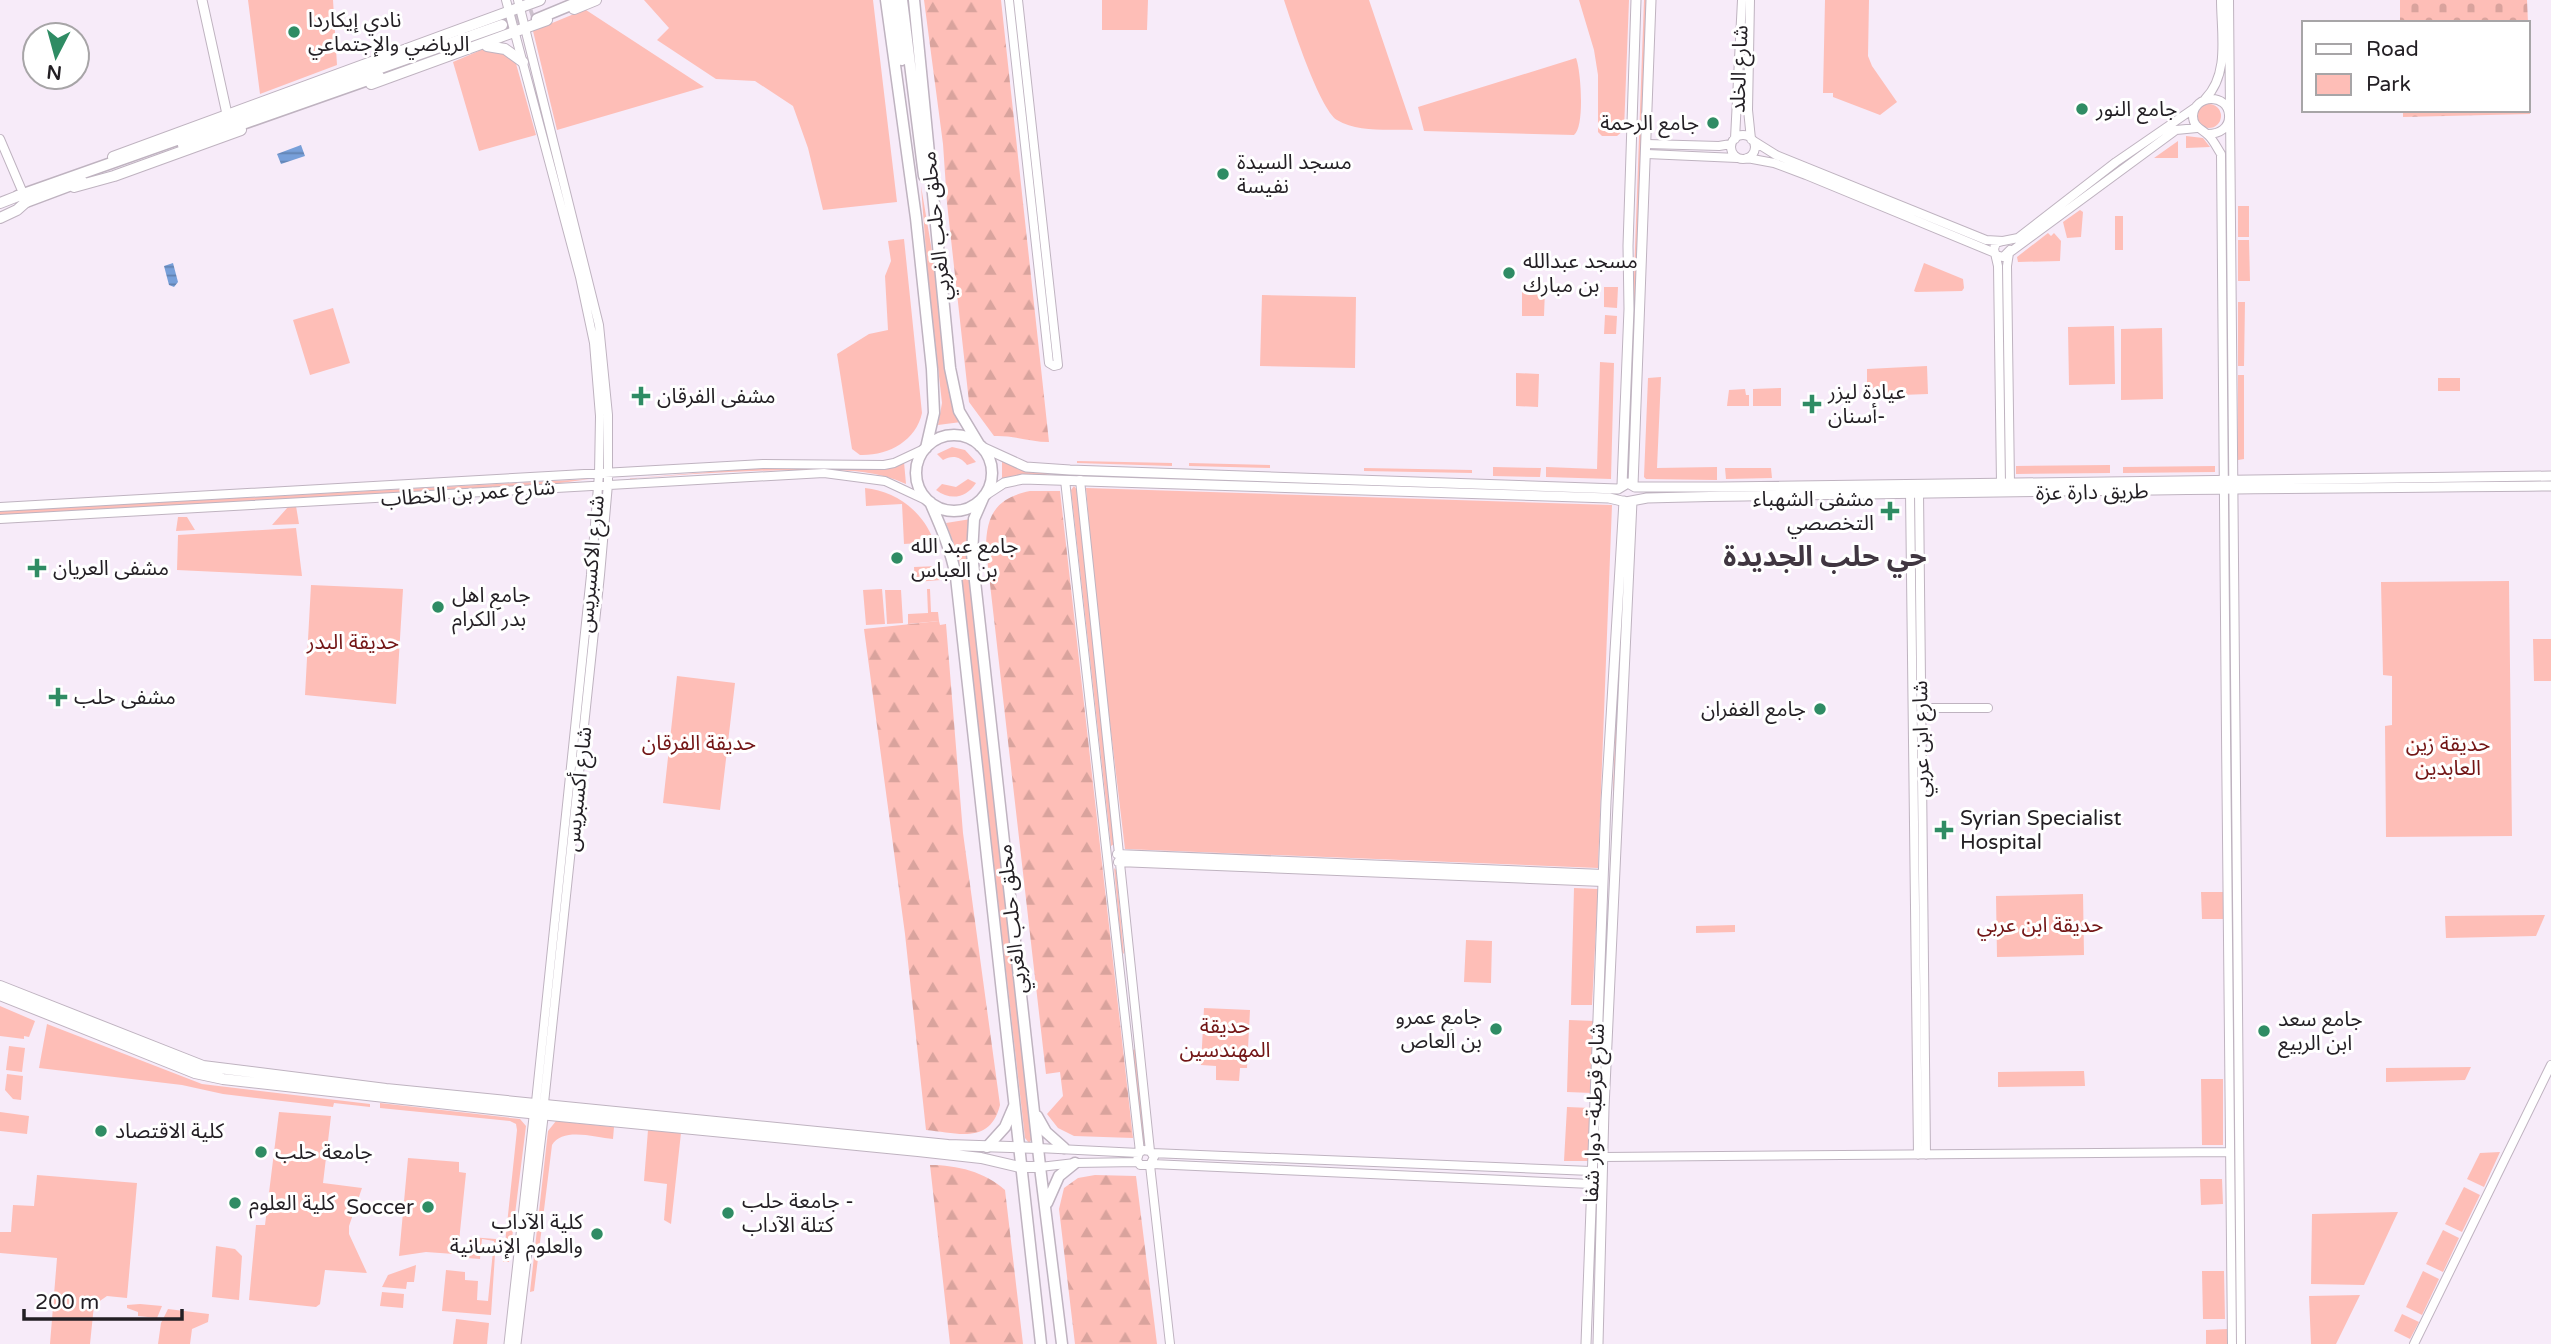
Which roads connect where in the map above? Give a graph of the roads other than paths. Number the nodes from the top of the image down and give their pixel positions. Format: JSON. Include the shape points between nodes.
{"nodes":[{"id":1,"x":202,"y":0,"type":"edge"},
{"id":2,"x":506,"y":0,"type":"edge"},
{"id":3,"x":540,"y":0,"type":"edge"},
{"id":4,"x":569,"y":0,"type":"edge"},
{"id":5,"x":583,"y":0,"type":"edge"},
{"id":6,"x":596,"y":0,"type":"edge"},
{"id":7,"x":886,"y":0,"type":"edge"},
{"id":8,"x":895,"y":0,"type":"edge"},
{"id":9,"x":902,"y":0,"type":"edge"},
{"id":10,"x":914,"y":0,"type":"edge"},
{"id":11,"x":1009,"y":0,"type":"edge"},
{"id":12,"x":1018,"y":0,"type":"edge"},
{"id":13,"x":1636,"y":0,"type":"edge"},
{"id":14,"x":1651,"y":0,"type":"edge"},
{"id":15,"x":1742,"y":0,"type":"edge"},
{"id":16,"x":1750,"y":0,"type":"edge"},
{"id":17,"x":2221,"y":0,"type":"edge"},
{"id":18,"x":2229,"y":0,"type":"edge"},
{"id":19,"x":516,"y":7,"type":"edge"},
{"id":20,"x":503,"y":28,"type":"tunnel mouth"},
{"id":21,"x":521,"y":31,"type":"junction"},
{"id":22,"x":473,"y":48,"type":"junction"},
{"id":23,"x":523,"y":62,"type":"junction"},
{"id":24,"x":2205,"y":99,"type":"junction"},
{"id":25,"x":2196,"y":107,"type":"junction"},
{"id":26,"x":227,"y":114,"type":"junction"},
{"id":27,"x":2229,"y":117,"type":"junction"},
{"id":28,"x":2197,"y":128,"type":"junction"},
{"id":29,"x":2208,"y":134,"type":"junction"},
{"id":30,"x":0,"y":139,"type":"edge"},
{"id":31,"x":1751,"y":140,"type":"junction"},
{"id":32,"x":1733,"y":141,"type":"junction"},
{"id":33,"x":1647,"y":149,"type":"junction"},
{"id":34,"x":1737,"y":158,"type":"junction"},
{"id":35,"x":1747,"y":158,"type":"junction"},
{"id":36,"x":65,"y":183,"type":"junction"},
{"id":37,"x":0,"y":197,"type":"edge"},
{"id":38,"x":22,"y":197,"type":"junction"},
{"id":39,"x":0,"y":203,"type":"edge"},
{"id":40,"x":0,"y":212,"type":"edge"},
{"id":41,"x":934,"y":216,"type":"junction"},
{"id":42,"x":0,"y":218,"type":"edge"},
{"id":43,"x":916,"y":218,"type":"junction"},
{"id":44,"x":2003,"y":241,"type":"junction"},
{"id":45,"x":2009,"y":253,"type":"junction"},
{"id":46,"x":1995,"y":254,"type":"junction"},
{"id":47,"x":1629,"y":309,"type":"junction"},
{"id":48,"x":1641,"y":309,"type":"junction"},
{"id":49,"x":980,"y":446,"type":"junction"},
{"id":50,"x":926,"y":448,"type":"junction"},
{"id":51,"x":603,"y":474,"type":"junction"},
{"id":52,"x":2551,"y":476,"type":"edge"},
{"id":53,"x":1065,"y":480,"type":"junction"},
{"id":54,"x":1080,"y":480,"type":"junction"},
{"id":55,"x":608,"y":484,"type":"junction"},
{"id":56,"x":2005,"y":484,"type":"junction"},
{"id":57,"x":2230,"y":484,"type":"junction"},
{"id":58,"x":598,"y":485,"type":"junction"},
{"id":59,"x":1634,"y":486,"type":"junction"},
{"id":60,"x":2551,"y":486,"type":"edge"},
{"id":61,"x":2023,"y":488,"type":"junction"},
{"id":62,"x":1914,"y":492,"type":"junction"},
{"id":63,"x":984,"y":496,"type":"junction"},
{"id":64,"x":1625,"y":496,"type":"junction"},
{"id":65,"x":930,"y":502,"type":"junction"},
{"id":66,"x":0,"y":507,"type":"edge"},
{"id":67,"x":0,"y":519,"type":"edge"},
{"id":68,"x":1921,"y":708,"type":"junction"},
{"id":69,"x":1988,"y":708,"type":"dead end"},
{"id":70,"x":1606,"y":802,"type":"junction"},
{"id":71,"x":1617,"y":802,"type":"junction"},
{"id":72,"x":1107,"y":857,"type":"junction"},
{"id":73,"x":1119,"y":858,"type":"junction"},
{"id":74,"x":1603,"y":878,"type":"junction"},
{"id":75,"x":1130,"y":959,"type":"junction"},
{"id":76,"x":1119,"y":960,"type":"junction"},
{"id":77,"x":0,"y":986,"type":"edge"},
{"id":78,"x":0,"y":995,"type":"edge"},
{"id":79,"x":1127,"y":1036,"type":"junction"},
{"id":80,"x":1138,"y":1036,"type":"junction"},
{"id":81,"x":1596,"y":1052,"type":"junction"},
{"id":82,"x":1607,"y":1052,"type":"junction"},
{"id":83,"x":2551,"y":1065,"type":"edge"},
{"id":84,"x":340,"y":1087,"type":"junction"},
{"id":85,"x":1015,"y":1104,"type":"junction"},
{"id":86,"x":539,"y":1108,"type":"junction"},
{"id":87,"x":1034,"y":1108,"type":"junction"},
{"id":88,"x":987,"y":1147,"type":"junction"},
{"id":89,"x":1038,"y":1148,"type":"junction"},
{"id":90,"x":1064,"y":1148,"type":"junction"},
{"id":91,"x":1018,"y":1149,"type":"junction"},
{"id":92,"x":1151,"y":1152,"type":"junction"},
{"id":93,"x":2230,"y":1152,"type":"junction"},
{"id":94,"x":1139,"y":1155,"type":"junction"},
{"id":95,"x":1225,"y":1155,"type":"junction"},
{"id":96,"x":1922,"y":1155,"type":"junction"},
{"id":97,"x":1603,"y":1157,"type":"junction"},
{"id":98,"x":1327,"y":1160,"type":"junction"},
{"id":99,"x":1075,"y":1163,"type":"junction"},
{"id":100,"x":1151,"y":1164,"type":"junction"},
{"id":101,"x":1020,"y":1167,"type":"junction"},
{"id":102,"x":1040,"y":1167,"type":"junction"},
{"id":103,"x":1225,"y":1167,"type":"junction"},
{"id":104,"x":1591,"y":1171,"type":"junction"},
{"id":105,"x":1326,"y":1172,"type":"junction"},
{"id":106,"x":1591,"y":1184,"type":"junction"},
{"id":107,"x":1046,"y":1205,"type":"junction"},
{"id":108,"x":1587,"y":1312,"type":"junction"},
{"id":109,"x":1599,"y":1312,"type":"junction"},
{"id":110,"x":509,"y":1344,"type":"edge"},
{"id":111,"x":516,"y":1344,"type":"edge"},
{"id":112,"x":1041,"y":1344,"type":"edge"},
{"id":113,"x":1062,"y":1344,"type":"edge"},
{"id":114,"x":1170,"y":1344,"type":"edge"},
{"id":115,"x":1586,"y":1344,"type":"edge"},
{"id":116,"x":1598,"y":1344,"type":"edge"},
{"id":117,"x":2232,"y":1344,"type":"edge"},
{"id":118,"x":2241,"y":1344,"type":"edge"},
{"id":119,"x":2414,"y":1344,"type":"edge"}],
"edges":[{"from":1,"to":26,"type":"main road"},
{"from":2,"to":19,"type":"street"},
{"from":3,"to":19,"type":"main road"},
{"from":4,"to":5,"type":"highway","via":[[535,16]]},
{"from":6,"to":21,"type":"main road"},
{"from":7,"to":43,"type":"highway","name":"محلق حلب الغربي"},
{"from":8,"to":43,"type":"highway"},
{"from":9,"to":41,"type":"highway","via":[[923,170]]},
{"from":10,"to":41,"type":"highway","name":"محلق حلب الغربي"},
{"from":11,"to":12,"type":"street","via":[[1049,363],[1054,366],[1058,365]]},
{"from":13,"to":47,"type":"main road"},
{"from":14,"to":33,"type":"main road"},
{"from":15,"to":32,"type":"street","name":"شارع الخلد"},
{"from":16,"to":31,"type":"street"},
{"from":17,"to":24,"type":"street","via":[[2222,68],[2214,90]]},
{"from":18,"to":27,"type":"street"},
{"from":19,"to":21,"type":"street"},
{"from":19,"to":26,"type":"main road"},
{"from":20,"to":36,"type":"highway"},
{"from":21,"to":22,"type":"main road"},
{"from":21,"to":23,"type":"street","name":"شارع الاكسبريس"},
{"from":21,"to":51,"type":"street","via":[[599,325],[608,415]]},
{"from":22,"to":23,"type":"main road","via":[[501,47]]},
{"from":22,"to":36,"type":"main road","via":[[88,185]]},
{"from":23,"to":51,"type":"street","name":"شارع الاكسبريس","via":[[594,344]]},
{"from":24,"to":25,"type":"street"},
{"from":24,"to":27,"type":"street","via":[[2222,102]]},
{"from":25,"to":28,"type":"street"},
{"from":25,"to":44,"type":"street","via":[[2018,238]]},
{"from":26,"to":36,"type":"main road","via":[[77,171]]},
{"from":27,"to":29,"type":"street","via":[[2225,128]]},
{"from":27,"to":57,"type":"street"},
{"from":28,"to":29,"type":"street"},
{"from":28,"to":45,"type":"street","via":[[2176,130]]},
{"from":29,"to":57,"type":"street","via":[[2221,154]]},
{"from":30,"to":38,"type":"street"},
{"from":31,"to":32,"type":"street","via":[[1743,136]]},
{"from":31,"to":35,"type":"street","via":[[1754,150]]},
{"from":31,"to":44,"type":"street","via":[[1776,155],[1986,240]]},
{"from":32,"to":33,"type":"street","via":[[1719,146]]},
{"from":32,"to":34,"type":"street"},
{"from":33,"to":34,"type":"street"},
{"from":33,"to":48,"type":"main road"},
{"from":34,"to":35,"type":"street"},
{"from":35,"to":46,"type":"street","via":[[1806,175]]},
{"from":36,"to":38,"type":"highway"},
{"from":37,"to":38,"type":"main road"},
{"from":38,"to":39,"type":"main road"},
{"from":38,"to":40,"type":"main road"},
{"from":38,"to":42,"type":"main road","via":[[17,210]]},
{"from":41,"to":49,"type":"highway","name":"محلق حلب الغربي","via":[[950,368],[959,411]]},
{"from":43,"to":50,"type":"highway","name":"محلق حلب الغربي","via":[[934,413]]},
{"from":44,"to":45,"type":"street"},
{"from":44,"to":46,"type":"street","via":[[1994,246]]},
{"from":45,"to":46,"type":"street","via":[[2003,257]]},
{"from":45,"to":56,"type":"street"},
{"from":46,"to":56,"type":"street"},
{"from":47,"to":48,"type":"main road"},
{"from":47,"to":64,"type":"main road"},
{"from":48,"to":59,"type":"main road"},
{"from":49,"to":50,"type":"highway","via":[[953,436]]},
{"from":49,"to":63,"type":"highway","via":[[992,470]]},
{"from":49,"to":64,"type":"main road","via":[[1026,467],[1062,470]]},
{"from":50,"to":51,"type":"street","name":"شارع عمر بن الخطاب","via":[[884,465],[763,464]]},
{"from":50,"to":65,"type":"highway","via":[[916,476],[920,491]]},
{"from":51,"to":55,"type":"street","name":"شارع أكسبريس"},
{"from":51,"to":58,"type":"street","name":"شارع الاكسبريس"},
{"from":51,"to":66,"type":"street","name":"شارع عمر بن الخطاب"},
{"from":52,"to":57,"type":"main road"},
{"from":53,"to":54,"type":"main road"},
{"from":53,"to":63,"type":"main road","via":[[1024,479],[1004,483]]},
{"from":53,"to":72,"type":"street"},
{"from":54,"to":64,"type":"main road"},
{"from":54,"to":73,"type":"street"},
{"from":55,"to":58,"type":"street","name":"شارع عمر بن الخطاب"},
{"from":55,"to":65,"type":"street","name":"شارع عمر بن الخطاب","via":[[838,473],[885,481]]},
{"from":55,"to":86,"type":"street","name":"شارع أكسبريس"},
{"from":56,"to":59,"type":"main road"},
{"from":56,"to":61,"type":"main road"},
{"from":57,"to":60,"type":"main road","name":"طريق دارة عزة"},
{"from":57,"to":61,"type":"main road","name":"طريق دارة عزة"},
{"from":57,"to":93,"type":"street","via":[[2224,729]]},
{"from":57,"to":118,"type":"street"},
{"from":58,"to":67,"type":"street","name":"شارع عمر بن الخطاب"},
{"from":58,"to":86,"type":"street","name":"شارع الاكسبريس"},
{"from":59,"to":64,"type":"main road","via":[[1628,483]]},
{"from":59,"to":64,"type":"main road","via":[[1637,495]]},
{"from":61,"to":62,"type":"main road","name":"طريق دارة عزة"},
{"from":62,"to":64,"type":"main road","name":"طريق دارة عزة"},
{"from":62,"to":68,"type":"street","name":"شارع ابن عربي"},
{"from":62,"to":96,"type":"street"},
{"from":63,"to":65,"type":"highway","via":[[955,511]]},
{"from":63,"to":87,"type":"highway","name":"محلق حلب الغربي","via":[[974,519],[972,554]]},
{"from":64,"to":70,"type":"main road","name":"شارع قرطبة- دوار شفا"},
{"from":64,"to":71,"type":"main road"},
{"from":65,"to":85,"type":"highway","name":"محلق حلب الغربي","via":[[953,556],[956,577]]},
{"from":68,"to":69,"type":"street"},
{"from":68,"to":96,"type":"street","name":"شارع ابن عربي"},
{"from":70,"to":71,"type":"main road"},
{"from":70,"to":74,"type":"main road","name":"شارع قرطبة- دوار شفا"},
{"from":71,"to":82,"type":"main road"},
{"from":72,"to":73,"type":"street"},
{"from":72,"to":76,"type":"street"},
{"from":73,"to":74,"type":"street"},
{"from":73,"to":75,"type":"street"},
{"from":74,"to":81,"type":"main road","name":"شارع قرطبة- دوار شفا"},
{"from":75,"to":76,"type":"street"},
{"from":75,"to":80,"type":"street"},
{"from":76,"to":79,"type":"street"},
{"from":77,"to":84,"type":"main road","via":[[203,1066]]},
{"from":78,"to":84,"type":"main road","via":[[195,1073],[235,1081]]},
{"from":79,"to":80,"type":"street"},
{"from":79,"to":94,"type":"street"},
{"from":80,"to":92,"type":"street"},
{"from":81,"to":82,"type":"main road"},
{"from":81,"to":104,"type":"main road","name":"شارع قرطبة- دوار شفا"},
{"from":82,"to":97,"type":"main road"},
{"from":83,"to":119,"type":"street"},
{"from":84,"to":86,"type":"main road"},
{"from":85,"to":88,"type":"highway","via":[[1005,1127]]},
{"from":85,"to":91,"type":"highway","name":"محلق حلب الغربي"},
{"from":86,"to":88,"type":"main road"},
{"from":86,"to":101,"type":"main road","via":[[981,1158]]},
{"from":86,"to":110,"type":"main road"},
{"from":86,"to":111,"type":"main road"},
{"from":87,"to":89,"type":"highway","name":"محلق حلب الغربي"},
{"from":87,"to":90,"type":"highway","via":[[1046,1132]]},
{"from":88,"to":91,"type":"main road"},
{"from":89,"to":90,"type":"street"},
{"from":89,"to":91,"type":"main road"},
{"from":89,"to":102,"type":"highway","name":"محلق حلب الغربي"},
{"from":90,"to":94,"type":"street"},
{"from":91,"to":101,"type":"highway","name":"محلق حلب الغربي"},
{"from":92,"to":94,"type":"street"},
{"from":92,"to":95,"type":"street"},
{"from":92,"to":100,"type":"street"},
{"from":93,"to":96,"type":"street"},
{"from":93,"to":117,"type":"street"},
{"from":94,"to":99,"type":"street"},
{"from":94,"to":100,"type":"street","via":[[1144,1167]]},
{"from":95,"to":98,"type":"street"},
{"from":95,"to":103,"type":"street"},
{"from":96,"to":97,"type":"street"},
{"from":97,"to":109,"type":"main road"},
{"from":98,"to":104,"type":"street"},
{"from":98,"to":105,"type":"street"},
{"from":99,"to":102,"type":"street"},
{"from":99,"to":107,"type":"highway","via":[[1055,1181]]},
{"from":100,"to":103,"type":"street"},
{"from":100,"to":114,"type":"street"},
{"from":101,"to":102,"type":"main road"},
{"from":101,"to":112,"type":"highway","name":"محلق حلب الغربي"},
{"from":102,"to":107,"type":"highway","name":"محلق حلب الغربي"},
{"from":103,"to":105,"type":"street"},
{"from":104,"to":106,"type":"main road","name":"شارع قرطبة- دوار شفا"},
{"from":105,"to":106,"type":"street"},
{"from":106,"to":108,"type":"main road","name":"شارع قرطبة- دوار شفا"},
{"from":107,"to":113,"type":"highway","name":"محلق حلب الغربي"},
{"from":108,"to":109,"type":"main road"},
{"from":108,"to":115,"type":"main road","name":"شارع قرطبة- دوار شفا"},
{"from":109,"to":116,"type":"main road"}]}
